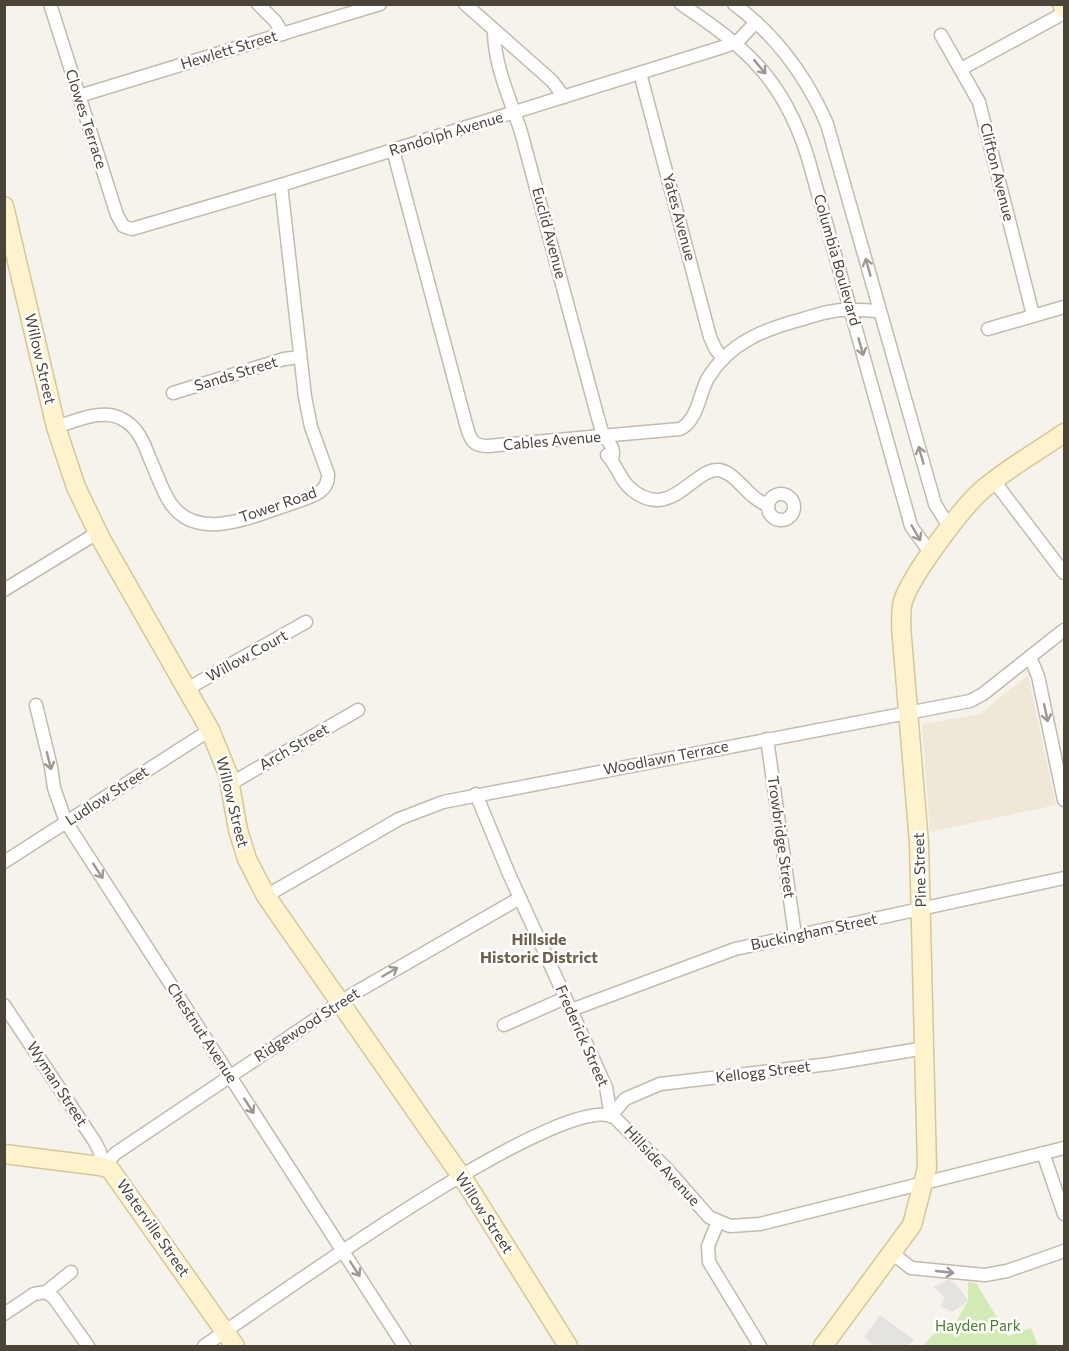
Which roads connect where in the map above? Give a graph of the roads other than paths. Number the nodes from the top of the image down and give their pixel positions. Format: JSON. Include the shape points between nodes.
{"nodes":[{"id":1,"x":50,"y":4,"type":"edge"},
{"id":2,"x":258,"y":4,"type":"edge"},
{"id":3,"x":380,"y":4,"type":"edge"},
{"id":4,"x":465,"y":4,"type":"edge"},
{"id":5,"x":681,"y":4,"type":"edge"},
{"id":6,"x":734,"y":4,"type":"edge"},
{"id":7,"x":1062,"y":4,"type":"edge"},
{"id":8,"x":1065,"y":11,"type":"edge"},
{"id":9,"x":756,"y":22,"type":"junction"},
{"id":10,"x":494,"y":30,"type":"junction"},
{"id":11,"x":283,"y":34,"type":"junction"},
{"id":12,"x":941,"y":35,"type":"dead end"},
{"id":13,"x":735,"y":42,"type":"junction"},
{"id":14,"x":961,"y":69,"type":"junction"},
{"id":15,"x":640,"y":73,"type":"junction"},
{"id":16,"x":79,"y":96,"type":"junction"},
{"id":17,"x":564,"y":97,"type":"junction"},
{"id":18,"x":514,"y":112,"type":"junction"},
{"id":19,"x":393,"y":150,"type":"junction"},
{"id":20,"x":281,"y":185,"type":"junction"},
{"id":21,"x":4,"y":206,"type":"edge"},
{"id":22,"x":128,"y":229,"type":"joint"},
{"id":23,"x":1065,"y":307,"type":"edge"},
{"id":24,"x":851,"y":310,"type":"junction"},
{"id":25,"x":880,"y":311,"type":"junction"},
{"id":26,"x":1034,"y":315,"type":"junction"},
{"id":27,"x":987,"y":328,"type":"dead end"},
{"id":28,"x":300,"y":357,"type":"junction"},
{"id":29,"x":723,"y":359,"type":"junction"},
{"id":30,"x":173,"y":393,"type":"dead end"},
{"id":31,"x":56,"y":427,"type":"junction"},
{"id":32,"x":1065,"y":433,"type":"edge"},
{"id":33,"x":604,"y":437,"type":"junction"},
{"id":34,"x":994,"y":481,"type":"junction"},
{"id":35,"x":768,"y":505,"type":"dead end"},
{"id":36,"x":950,"y":528,"type":"junction"},
{"id":37,"x":98,"y":533,"type":"junction"},
{"id":38,"x":931,"y":554,"type":"junction"},
{"id":39,"x":1065,"y":573,"type":"edge"},
{"id":40,"x":4,"y":590,"type":"edge"},
{"id":41,"x":306,"y":622,"type":"dead end"},
{"id":42,"x":1065,"y":630,"type":"edge"},
{"id":43,"x":1030,"y":657,"type":"junction"},
{"id":44,"x":187,"y":689,"type":"junction"},
{"id":45,"x":36,"y":705,"type":"dead end"},
{"id":46,"x":358,"y":710,"type":"dead end"},
{"id":47,"x":908,"y":713,"type":"junction"},
{"id":48,"x":210,"y":730,"type":"junction"},
{"id":49,"x":767,"y":739,"type":"junction"},
{"id":50,"x":230,"y":784,"type":"junction"},
{"id":51,"x":477,"y":794,"type":"junction"},
{"id":52,"x":1065,"y":800,"type":"edge"},
{"id":53,"x":66,"y":822,"type":"junction"},
{"id":54,"x":4,"y":862,"type":"edge"},
{"id":55,"x":1065,"y":878,"type":"edge"},
{"id":56,"x":266,"y":896,"type":"junction"},
{"id":57,"x":520,"y":898,"type":"junction"},
{"id":58,"x":921,"y":909,"type":"junction"},
{"id":59,"x":795,"y":935,"type":"junction"},
{"id":60,"x":565,"y":998,"type":"junction"},
{"id":61,"x":340,"y":1003,"type":"junction"},
{"id":62,"x":4,"y":1005,"type":"edge"},
{"id":63,"x":571,"y":1010,"type":"junction"},
{"id":64,"x":504,"y":1025,"type":"dead end"},
{"id":65,"x":925,"y":1048,"type":"junction"},
{"id":66,"x":230,"y":1076,"type":"junction"},
{"id":67,"x":611,"y":1116,"type":"junction"},
{"id":68,"x":1065,"y":1148,"type":"edge"},
{"id":69,"x":1043,"y":1153,"type":"junction"},
{"id":70,"x":4,"y":1154,"type":"edge"},
{"id":71,"x":103,"y":1166,"type":"junction"},
{"id":72,"x":461,"y":1176,"type":"junction"},
{"id":73,"x":924,"y":1184,"type":"junction"},
{"id":74,"x":1065,"y":1214,"type":"edge"},
{"id":75,"x":718,"y":1222,"type":"junction"},
{"id":76,"x":343,"y":1251,"type":"junction"},
{"id":77,"x":1065,"y":1251,"type":"edge"},
{"id":78,"x":891,"y":1253,"type":"junction"},
{"id":79,"x":70,"y":1272,"type":"dead end"},
{"id":80,"x":46,"y":1292,"type":"junction"},
{"id":81,"x":4,"y":1314,"type":"edge"},
{"id":82,"x":230,"y":1340,"type":"edge"},
{"id":83,"x":88,"y":1347,"type":"edge"},
{"id":84,"x":204,"y":1347,"type":"edge"},
{"id":85,"x":404,"y":1347,"type":"edge"},
{"id":86,"x":568,"y":1347,"type":"edge"},
{"id":87,"x":760,"y":1347,"type":"edge"},
{"id":88,"x":823,"y":1347,"type":"edge"}],
"edges":[{"from":1,"to":16,"type":"street","name":"Clowes Terrace"},
{"from":2,"to":11,"type":"street"},
{"from":3,"to":11,"type":"street","name":"Hewlett Street"},
{"from":4,"to":10,"type":"street"},
{"from":5,"to":13,"type":"street","name":"Columbia Boulevard"},
{"from":6,"to":9,"type":"street","name":"Columbia Boulevard"},
{"from":7,"to":8,"type":"street"},
{"from":8,"to":14,"type":"street"},
{"from":9,"to":13,"type":"street","name":"Randolph Avenue"},
{"from":25,"to":9,"type":"street","name":"Columbia Boulevard","one_way":true,"via":[[824,117],[789,58]]},
{"from":10,"to":17,"type":"street","via":[[552,81]]},
{"from":10,"to":18,"type":"street","name":"Euclid Avenue","via":[[496,55]]},
{"from":11,"to":16,"type":"street","name":"Hewlett Street"},
{"from":12,"to":14,"type":"street","name":"Clifton Avenue"},
{"from":13,"to":15,"type":"street","name":"Randolph Avenue"},
{"from":13,"to":24,"type":"street","name":"Columbia Boulevard","one_way":true,"via":[[771,81],[798,128]]},
{"from":14,"to":26,"type":"street","name":"Clifton Avenue","via":[[979,102]]},
{"from":15,"to":17,"type":"street","name":"Randolph Avenue"},
{"from":15,"to":29,"type":"street","name":"Yates Avenue","via":[[710,337]]},
{"from":16,"to":22,"type":"street","name":"Clowes Terrace","via":[[117,215]]},
{"from":17,"to":18,"type":"street","name":"Randolph Avenue"},
{"from":18,"to":19,"type":"street","name":"Randolph Avenue"},
{"from":18,"to":33,"type":"street","name":"Euclid Avenue"},
{"from":19,"to":20,"type":"street","name":"Randolph Avenue"},
{"from":19,"to":33,"type":"street","name":"Cables Avenue","via":[[471,440],[488,446]]},
{"from":20,"to":22,"type":"street","name":"Randolph Avenue"},
{"from":20,"to":28,"type":"street","name":"Tower Road"},
{"from":21,"to":31,"type":"street","name":"Willow Street"},
{"from":23,"to":26,"type":"street"},
{"from":24,"to":25,"type":"street","name":"Cables Avenue"},
{"from":24,"to":29,"type":"street","name":"Cables Avenue","via":[[832,311],[762,331],[744,340]]},
{"from":24,"to":38,"type":"street","name":"Columbia Boulevard","one_way":true,"via":[[911,526]]},
{"from":36,"to":25,"type":"street","name":"Columbia Boulevard","one_way":true,"via":[[935,504]]},
{"from":26,"to":27,"type":"street"},
{"from":28,"to":30,"type":"street","name":"Sands Street"},
{"from":28,"to":31,"type":"street","name":"Tower Road","via":[[308,416],[327,470],[327,484],[312,497],[229,522],[202,525],[178,512],[166,496],[140,435],[121,418],[102,414]]},
{"from":29,"to":33,"type":"street","name":"Cables Avenue","via":[[707,379],[691,420],[684,427]]},
{"from":31,"to":37,"type":"street","name":"Willow Street","via":[[76,487]]},
{"from":32,"to":34,"type":"street","name":"Pine Street"},
{"from":33,"to":35,"type":"street","name":"Euclid Avenue","via":[[606,453],[627,485],[646,497],[672,496],[706,473],[718,470]]},
{"from":34,"to":36,"type":"street","name":"Pine Street","via":[[970,502]]},
{"from":34,"to":39,"type":"street"},
{"from":36,"to":38,"type":"street","name":"Pine Street"},
{"from":37,"to":40,"type":"street"},
{"from":37,"to":44,"type":"street","name":"Willow Street"},
{"from":38,"to":47,"type":"street","name":"Pine Street","via":[[912,582],[902,608]]},
{"from":41,"to":44,"type":"street","name":"Willow Court"},
{"from":42,"to":43,"type":"street","name":"Woodlawn Terrace"},
{"from":43,"to":47,"type":"street","name":"Woodlawn Terrace","via":[[974,700]]},
{"from":43,"to":52,"type":"street","one_way":true,"via":[[1037,671]]},
{"from":44,"to":48,"type":"street","name":"Willow Street"},
{"from":45,"to":53,"type":"street","name":"Chestnut Avenue","one_way":true,"via":[[54,788]]},
{"from":46,"to":50,"type":"street","name":"Arch Street"},
{"from":47,"to":49,"type":"street","name":"Woodlawn Terrace"},
{"from":47,"to":58,"type":"street","name":"Pine Street"},
{"from":48,"to":50,"type":"street","name":"Willow Street"},
{"from":48,"to":53,"type":"street","name":"Ludlow Street"},
{"from":49,"to":51,"type":"street","name":"Woodlawn Terrace"},
{"from":49,"to":59,"type":"street","name":"Trowbridge Street"},
{"from":50,"to":56,"type":"street","name":"Willow Street","via":[[247,859]]},
{"from":51,"to":56,"type":"street","name":"Woodlawn Terrace","via":[[408,814]]},
{"from":51,"to":57,"type":"street","name":"Frederick Street"},
{"from":53,"to":54,"type":"street","name":"Ludlow Street"},
{"from":53,"to":66,"type":"street","name":"Chestnut Avenue","one_way":true},
{"from":55,"to":58,"type":"street","name":"Buckingham Street"},
{"from":56,"to":61,"type":"street","name":"Willow Street"},
{"from":57,"to":60,"type":"street","name":"Frederick Street"},
{"from":61,"to":57,"type":"street","name":"Ridgewood Street","one_way":true},
{"from":58,"to":59,"type":"street","name":"Buckingham Street"},
{"from":58,"to":65,"type":"street","name":"Pine Street"},
{"from":59,"to":63,"type":"street","name":"Buckingham Street","via":[[726,951]]},
{"from":60,"to":63,"type":"street","name":"Frederick Street"},
{"from":60,"to":64,"type":"street"},
{"from":61,"to":66,"type":"street","name":"Ridgewood Street"},
{"from":61,"to":72,"type":"street","name":"Willow Street"},
{"from":62,"to":71,"type":"street","name":"Wyman Street","via":[[95,1142]]},
{"from":63,"to":67,"type":"street","name":"Frederick Street","via":[[606,1087]]},
{"from":65,"to":67,"type":"street","name":"Kellogg Street","via":[[660,1084],[625,1099]]},
{"from":65,"to":73,"type":"street","name":"Pine Street","via":[[928,1161]]},
{"from":66,"to":71,"type":"street","name":"Ridgewood Street","via":[[113,1155]]},
{"from":66,"to":76,"type":"street","name":"Chestnut Avenue","one_way":true},
{"from":67,"to":72,"type":"street","name":"Hillside Avenue","via":[[587,1116],[556,1126]]},
{"from":67,"to":75,"type":"street","name":"Hillside Avenue"},
{"from":68,"to":69,"type":"street"},
{"from":69,"to":73,"type":"street"},
{"from":69,"to":74,"type":"street"},
{"from":70,"to":71,"type":"street","name":"Waterville Street"},
{"from":71,"to":82,"type":"street","name":"Waterville Street","via":[[116,1175]]},
{"from":72,"to":76,"type":"street","name":"Hillside Avenue"},
{"from":72,"to":86,"type":"street","name":"Willow Street"},
{"from":73,"to":75,"type":"street","via":[[754,1226]]},
{"from":73,"to":78,"type":"street","name":"Pine Street","via":[[914,1220]]},
{"from":75,"to":87,"type":"street","via":[[708,1246],[708,1258]]},
{"from":76,"to":82,"type":"street","name":"Hillside Avenue"},
{"from":76,"to":85,"type":"street","name":"Chestnut Avenue","one_way":true},
{"from":78,"to":77,"type":"street","one_way":true,"via":[[911,1268],[985,1275]]},
{"from":78,"to":88,"type":"street","name":"Pine Street"},
{"from":79,"to":80,"type":"street"},
{"from":80,"to":81,"type":"street","via":[[33,1294]]},
{"from":80,"to":83,"type":"street"},
{"from":82,"to":84,"type":"street","name":"Hillside Avenue"}]}
